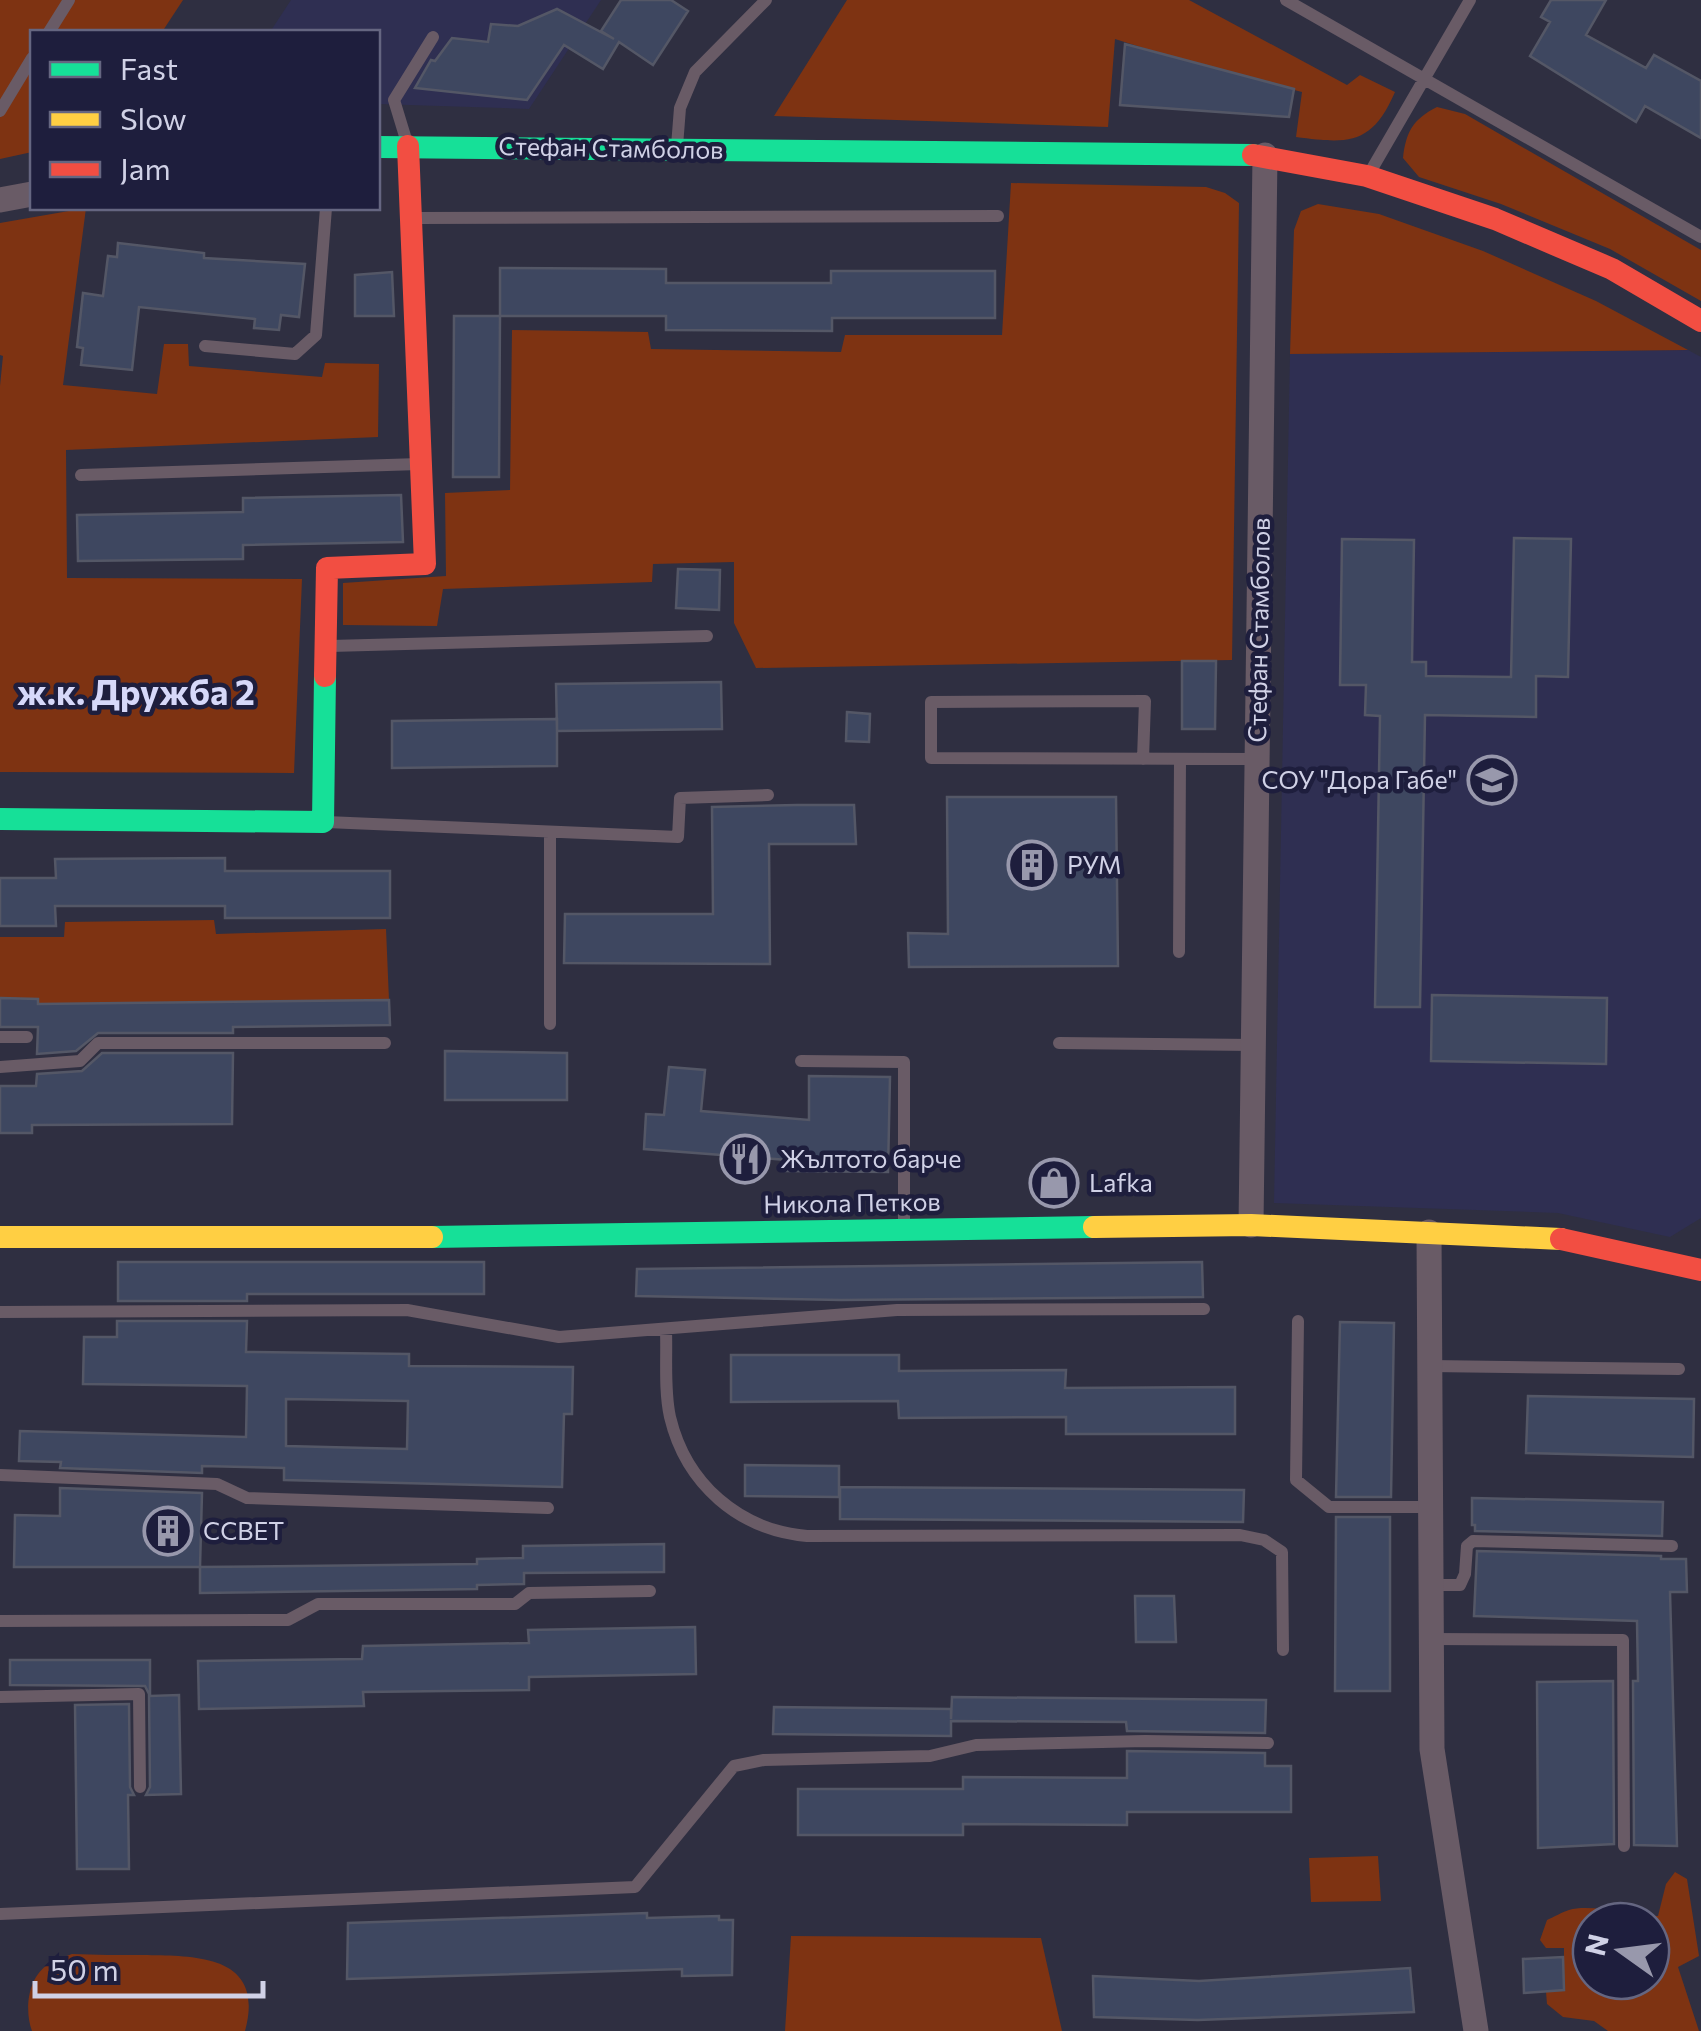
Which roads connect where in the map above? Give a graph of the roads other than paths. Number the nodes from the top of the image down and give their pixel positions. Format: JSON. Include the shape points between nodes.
{"nodes":[{"id":1,"x":69,"y":0,"type":"edge"},
{"id":2,"x":766,"y":0,"type":"edge"},
{"id":3,"x":1286,"y":0,"type":"edge"},
{"id":4,"x":1470,"y":0,"type":"edge"},
{"id":5,"x":49,"y":30,"type":"edge"},
{"id":6,"x":432,"y":36,"type":"dead end"},
{"id":7,"x":30,"y":61,"type":"edge"},
{"id":8,"x":1425,"y":78,"type":"junction"},
{"id":9,"x":0,"y":111,"type":"edge"},
{"id":10,"x":408,"y":146,"type":"junction"},
{"id":11,"x":380,"y":148,"type":"edge"},
{"id":12,"x":676,"y":149,"type":"junction"},
{"id":13,"x":1265,"y":156,"type":"junction"},
{"id":14,"x":1367,"y":176,"type":"junction"},
{"id":15,"x":30,"y":194,"type":"edge"},
{"id":16,"x":0,"y":200,"type":"edge"},
{"id":17,"x":326,"y":210,"type":"edge"},
{"id":18,"x":998,"y":216,"type":"dead end"},
{"id":19,"x":411,"y":218,"type":"junction"},
{"id":20,"x":1701,"y":237,"type":"edge"},
{"id":21,"x":1701,"y":320,"type":"edge"},
{"id":22,"x":206,"y":346,"type":"dead end"},
{"id":23,"x":422,"y":464,"type":"junction"},
{"id":24,"x":81,"y":475,"type":"dead end"},
{"id":25,"x":707,"y":636,"type":"dead end"},
{"id":26,"x":327,"y":646,"type":"junction"},
{"id":27,"x":1180,"y":758,"type":"junction"},
{"id":28,"x":1143,"y":759,"type":"junction"},
{"id":29,"x":1257,"y":759,"type":"junction"},
{"id":30,"x":768,"y":795,"type":"dead end"},
{"id":31,"x":0,"y":819,"type":"edge"},
{"id":32,"x":324,"y":822,"type":"junction"},
{"id":33,"x":550,"y":832,"type":"junction"},
{"id":34,"x":1178,"y":952,"type":"dead end"},
{"id":35,"x":550,"y":1024,"type":"dead end"},
{"id":36,"x":0,"y":1037,"type":"edge"},
{"id":37,"x":27,"y":1037,"type":"dead end"},
{"id":38,"x":384,"y":1043,"type":"dead end"},
{"id":39,"x":1059,"y":1044,"type":"dead end"},
{"id":40,"x":1254,"y":1045,"type":"junction"},
{"id":41,"x":801,"y":1061,"type":"dead end"},
{"id":42,"x":0,"y":1067,"type":"edge"},
{"id":43,"x":1251,"y":1225,"type":"junction"},
{"id":44,"x":904,"y":1230,"type":"junction"},
{"id":45,"x":1429,"y":1232,"type":"junction"},
{"id":46,"x":0,"y":1237,"type":"edge"},
{"id":47,"x":1700,"y":1268,"type":"edge"},
{"id":48,"x":1204,"y":1308,"type":"dead end"},
{"id":49,"x":0,"y":1312,"type":"edge"},
{"id":50,"x":1298,"y":1321,"type":"dead end"},
{"id":51,"x":666,"y":1331,"type":"junction"},
{"id":52,"x":1430,"y":1366,"type":"junction"},
{"id":53,"x":1679,"y":1369,"type":"dead end"},
{"id":54,"x":0,"y":1475,"type":"edge"},
{"id":55,"x":1431,"y":1507,"type":"junction"},
{"id":56,"x":548,"y":1508,"type":"dead end"},
{"id":57,"x":1672,"y":1546,"type":"dead end"},
{"id":58,"x":1431,"y":1585,"type":"junction"},
{"id":59,"x":650,"y":1591,"type":"dead end"},
{"id":60,"x":0,"y":1621,"type":"edge"},
{"id":61,"x":1432,"y":1639,"type":"junction"},
{"id":62,"x":1283,"y":1650,"type":"dead end"},
{"id":63,"x":0,"y":1697,"type":"edge"},
{"id":64,"x":1268,"y":1743,"type":"dead end"},
{"id":65,"x":140,"y":1787,"type":"dead end"},
{"id":66,"x":1624,"y":1846,"type":"dead end"},
{"id":67,"x":0,"y":1914,"type":"edge"},
{"id":68,"x":1476,"y":2031,"type":"edge"}],
"edges":[{"from":1,"to":5,"type":"lane"},
{"from":2,"to":12,"type":"lane","via":[[695,72],[680,108]]},
{"from":3,"to":8,"type":"lane"},
{"from":4,"to":8,"type":"lane"},
{"from":6,"to":10,"type":"lane","via":[[394,100]]},
{"from":7,"to":9,"type":"lane"},
{"from":8,"to":14,"type":"lane"},
{"from":8,"to":20,"type":"lane"},
{"from":10,"to":11,"type":"street","name":"Стефан Стамболов"},
{"from":10,"to":12,"type":"street","name":"Стефан Стамболов"},
{"from":10,"to":19,"type":"street"},
{"from":12,"to":13,"type":"street","name":"Стефан Стамболов"},
{"from":13,"to":14,"type":"street","name":"Стефан Стамболов"},
{"from":13,"to":29,"type":"street","name":"Стефан Стамболов"},
{"from":14,"to":21,"type":"street","name":"Стефан Стамболов","via":[[1495,219],[1612,269]]},
{"from":15,"to":16,"type":"street"},
{"from":17,"to":22,"type":"lane","via":[[316,335],[295,354]]},
{"from":18,"to":19,"type":"lane"},
{"from":19,"to":23,"type":"street"},
{"from":23,"to":24,"type":"lane"},
{"from":23,"to":26,"type":"street","via":[[425,564],[327,568]]},
{"from":25,"to":26,"type":"lane"},
{"from":26,"to":32,"type":"street"},
{"from":27,"to":28,"type":"lane"},
{"from":27,"to":29,"type":"lane"},
{"from":27,"to":34,"type":"lane"},
{"from":28,"to":28,"type":"lane","via":[[1145,701],[931,702],[930,758]]},
{"from":29,"to":40,"type":"street","name":"Стефан Стамболов"},
{"from":30,"to":33,"type":"lane","via":[[680,798],[678,837]]},
{"from":31,"to":32,"type":"street"},
{"from":32,"to":33,"type":"lane"},
{"from":33,"to":35,"type":"lane"},
{"from":36,"to":37,"type":"lane"},
{"from":38,"to":42,"type":"lane","via":[[98,1043],[80,1061]]},
{"from":39,"to":40,"type":"lane"},
{"from":40,"to":43,"type":"street","name":"Стефан Стамболов"},
{"from":41,"to":44,"type":"lane","via":[[904,1062]]},
{"from":43,"to":44,"type":"street","name":"Никола Петков"},
{"from":43,"to":45,"type":"street","name":"Никола Петков"},
{"from":44,"to":46,"type":"street","name":"Никола Петков"},
{"from":45,"to":47,"type":"street","name":"Никола Петков","via":[[1559,1238]]},
{"from":45,"to":52,"type":"street"},
{"from":48,"to":51,"type":"lane","via":[[897,1310]]},
{"from":49,"to":51,"type":"lane","via":[[407,1310],[559,1337]]},
{"from":50,"to":55,"type":"lane","via":[[1296,1480],[1329,1507]]},
{"from":51,"to":62,"type":"lane","via":[[669,1413],[679,1446],[705,1487],[741,1518],[807,1536],[1264,1540],[1282,1552]]},
{"from":52,"to":53,"type":"lane"},
{"from":52,"to":55,"type":"street"},
{"from":54,"to":56,"type":"lane","via":[[218,1484],[247,1498]]},
{"from":55,"to":58,"type":"street"},
{"from":57,"to":58,"type":"lane","via":[[1473,1541],[1460,1586]]},
{"from":58,"to":61,"type":"street"},
{"from":59,"to":60,"type":"lane","via":[[529,1593],[515,1604],[318,1604],[288,1620]]},
{"from":61,"to":66,"type":"lane","via":[[1623,1640]]},
{"from":61,"to":68,"type":"street","via":[[1432,1749]]},
{"from":63,"to":65,"type":"lane","via":[[139,1694]]},
{"from":64,"to":67,"type":"lane","via":[[976,1744],[930,1756],[734,1766],[635,1886]]}]}
